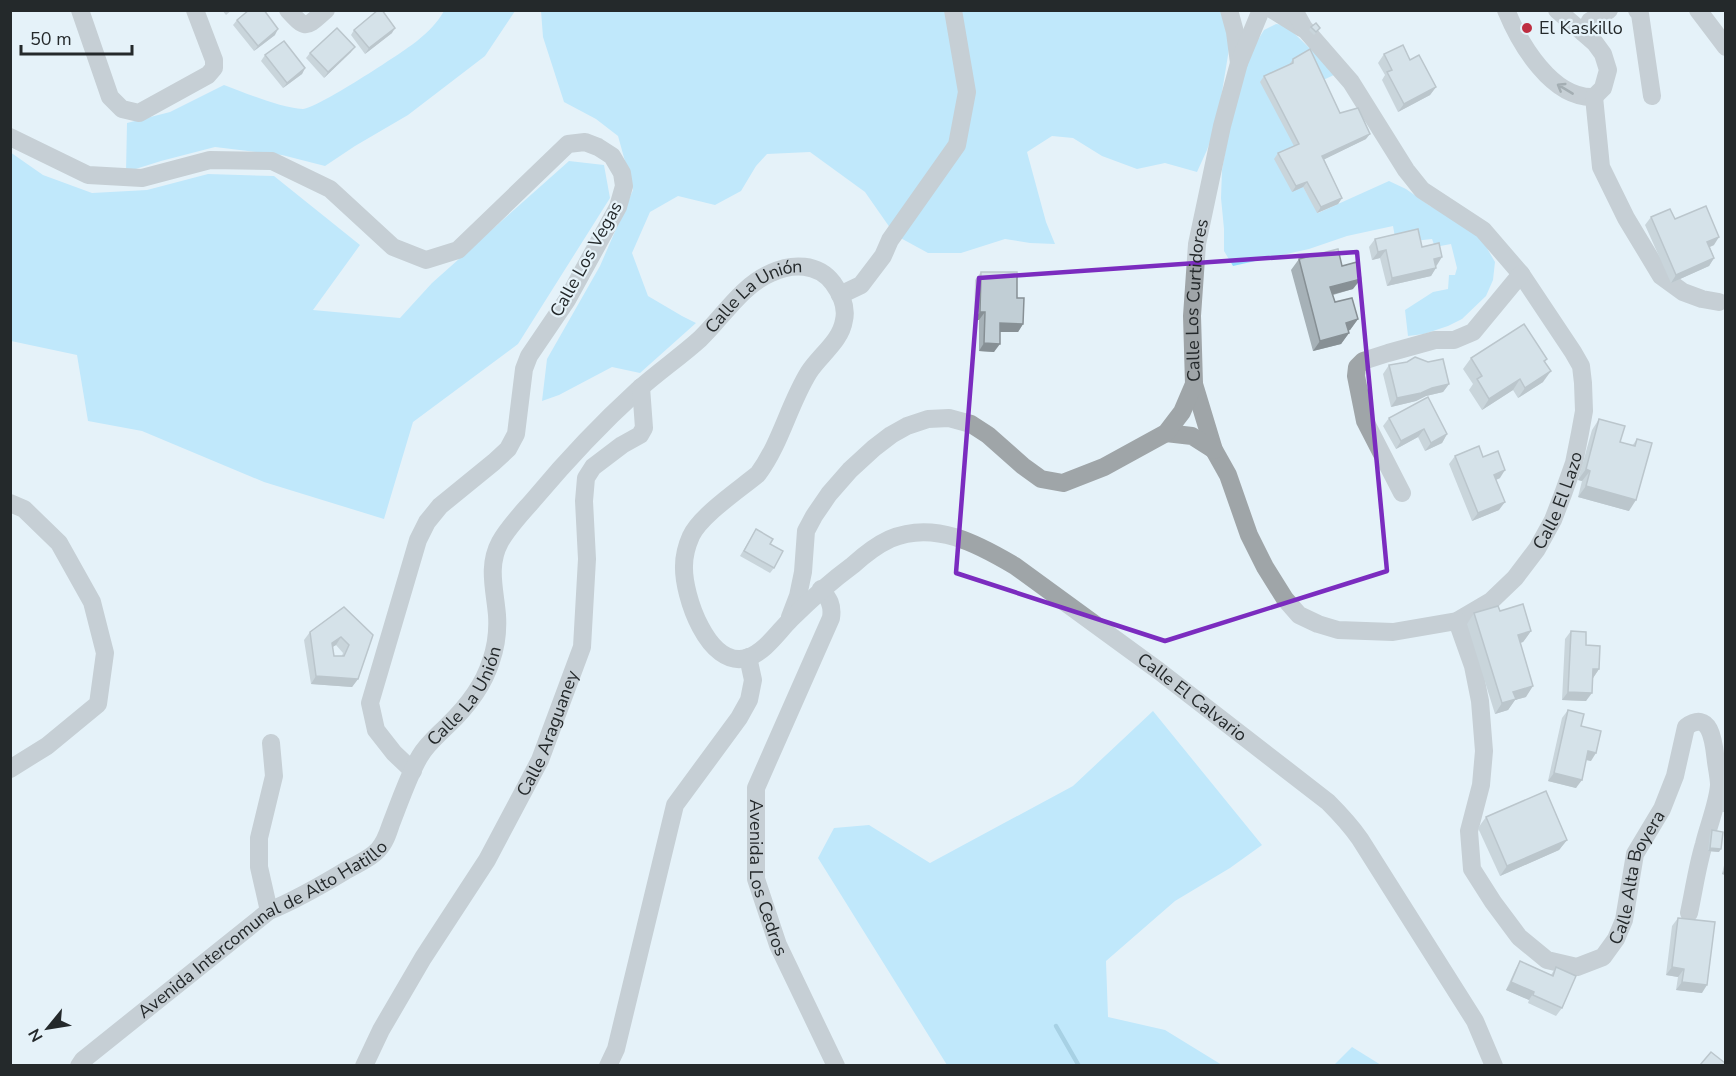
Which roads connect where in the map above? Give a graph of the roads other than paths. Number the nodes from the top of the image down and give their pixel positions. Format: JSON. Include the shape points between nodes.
{"nodes":[{"id":1,"x":80,"y":10,"type":"edge"},
{"id":2,"x":195,"y":10,"type":"edge"},
{"id":3,"x":288,"y":10,"type":"edge"},
{"id":4,"x":326,"y":10,"type":"edge"},
{"id":5,"x":953,"y":10,"type":"edge"},
{"id":6,"x":1228,"y":10,"type":"edge"},
{"id":7,"x":1261,"y":10,"type":"edge"},
{"id":8,"x":1273,"y":10,"type":"edge"},
{"id":9,"x":1294,"y":10,"type":"edge"},
{"id":10,"x":1506,"y":10,"type":"edge"},
{"id":11,"x":1557,"y":10,"type":"edge"},
{"id":12,"x":1609,"y":10,"type":"edge"},
{"id":13,"x":1637,"y":10,"type":"edge"},
{"id":14,"x":1698,"y":10,"type":"edge"},
{"id":15,"x":1304,"y":28,"type":"junction"},
{"id":16,"x":1584,"y":33,"type":"junction"},
{"id":17,"x":1725,"y":47,"type":"edge"},
{"id":18,"x":1239,"y":63,"type":"junction"},
{"id":19,"x":1652,"y":96,"type":"dead end"},
{"id":20,"x":1594,"y":97,"type":"junction"},
{"id":21,"x":10,"y":137,"type":"edge"},
{"id":22,"x":1521,"y":274,"type":"junction"},
{"id":23,"x":840,"y":295,"type":"junction"},
{"id":24,"x":1719,"y":302,"type":"dead end"},
{"id":25,"x":1194,"y":384,"type":"junction"},
{"id":26,"x":641,"y":387,"type":"junction"},
{"id":27,"x":1166,"y":433,"type":"junction"},
{"id":28,"x":1214,"y":450,"type":"junction"},
{"id":29,"x":1402,"y":493,"type":"dead end"},
{"id":30,"x":10,"y":503,"type":"edge"},
{"id":31,"x":803,"y":572,"type":"junction"},
{"id":32,"x":821,"y":589,"type":"junction"},
{"id":33,"x":1457,"y":621,"type":"junction"},
{"id":34,"x":788,"y":622,"type":"junction"},
{"id":35,"x":748,"y":657,"type":"junction"},
{"id":36,"x":271,"y":743,"type":"dead end"},
{"id":37,"x":10,"y":769,"type":"edge"},
{"id":38,"x":413,"y":771,"type":"junction"},
{"id":39,"x":269,"y":911,"type":"junction"},
{"id":40,"x":1689,"y":913,"type":"dead end"},
{"id":41,"x":79,"y":1065,"type":"edge"},
{"id":42,"x":364,"y":1065,"type":"edge"},
{"id":43,"x":608,"y":1065,"type":"edge"},
{"id":44,"x":836,"y":1065,"type":"edge"},
{"id":45,"x":1494,"y":1065,"type":"edge"}],
"edges":[{"from":1,"to":2,"type":"street","via":[[110,97],[122,109],[139,113],[214,68]]},
{"from":3,"to":4,"type":"street","via":[[305,25]]},
{"from":5,"to":23,"type":"street","via":[[967,92],[957,145],[861,285]]},
{"from":6,"to":18,"type":"street","name":"Calle Los Curtidores"},
{"from":7,"to":18,"type":"street","name":"Calle Los Curtidores"},
{"from":8,"to":15,"type":"street","name":"Calle El Lazo"},
{"from":9,"to":15,"type":"street","name":"Calle El Lazo"},
{"from":20,"to":10,"type":"street","one_way":true,"via":[[1569,93],[1552,80],[1533,59]]},
{"from":11,"to":16,"type":"street"},
{"from":12,"to":16,"type":"street","via":[[1590,21]]},
{"from":13,"to":19,"type":"street"},
{"from":14,"to":17,"type":"street"},
{"from":15,"to":22,"type":"street","name":"Calle El Lazo","via":[[1351,82],[1422,190],[1483,230]]},
{"from":16,"to":20,"type":"street","via":[[1603,54],[1608,70],[1603,88]]},
{"from":18,"to":25,"type":"street","name":"Calle Los Curtidores","via":[[1197,244],[1192,316]]},
{"from":20,"to":24,"type":"street","via":[[1601,166],[1626,218],[1662,276],[1683,292]]},
{"from":21,"to":38,"type":"street","name":"Calle Los Vegas","via":[[88,175],[142,178],[210,160],[272,161],[330,189],[393,247],[426,261],[458,250],[568,144],[585,142],[612,156],[622,172],[624,186],[618,207],[567,300],[529,356],[516,434],[508,449],[440,506],[418,540],[370,703],[376,730]]},
{"from":22,"to":29,"type":"street","via":[[1473,332],[1454,340],[1435,340],[1388,353],[1357,367],[1365,421]]},
{"from":22,"to":33,"type":"street","name":"Calle El Lazo","via":[[1581,366],[1584,411],[1580,433],[1563,494],[1537,549],[1491,601]]},
{"from":23,"to":26,"type":"street","name":"Calle La Unión","via":[[825,275],[805,266],[769,273],[743,292],[700,339]]},
{"from":23,"to":35,"type":"street","via":[[845,306],[843,327],[797,392],[770,456],[758,474],[700,522],[685,556],[687,591],[702,630],[722,653]]},
{"from":25,"to":27,"type":"street","name":"Calle Los Curtidores","via":[[1182,412]]},
{"from":25,"to":28,"type":"street","name":"Calle El Lazo"},
{"from":26,"to":38,"type":"street","name":"Calle La Unión","via":[[551,478],[499,544],[492,572],[497,618],[491,661],[471,701],[433,739]]},
{"from":26,"to":42,"type":"street","name":"Calle Araguaney","via":[[644,428],[640,435],[593,467],[586,478],[582,647],[540,760],[487,860],[423,958]]},
{"from":27,"to":28,"type":"street","via":[[1192,436]]},
{"from":27,"to":31,"type":"street","name":"Calle Los Curtidores","via":[[1104,467],[1063,483],[1041,479],[971,424],[949,418],[906,426],[874,448],[829,494],[806,531]]},
{"from":28,"to":33,"type":"street","name":"Calle El Lazo","via":[[1228,475],[1249,535],[1285,599],[1299,615],[1338,630],[1357,631],[1393,632]]},
{"from":30,"to":37,"type":"street","via":[[24,508],[59,543],[92,602],[105,653],[98,704],[47,746]]},
{"from":31,"to":32,"type":"street","via":[[813,587]]},
{"from":31,"to":34,"type":"street","name":"Calle Los Curtidores"},
{"from":32,"to":34,"type":"street","name":"Calle El Calvario"},
{"from":32,"to":44,"type":"street","name":"Avenida Los Cedros","via":[[833,609],[831,618],[768,778],[756,788],[756,879],[778,945]]},
{"from":32,"to":45,"type":"street","name":"Calle El Calvario","via":[[871,550],[900,535],[915,533],[966,540],[1015,566],[1159,671],[1340,813],[1474,1021]]},
{"from":33,"to":40,"type":"street","name":"Calle Alta Boyera","via":[[1473,666],[1484,751],[1481,785],[1469,831],[1472,868],[1519,937],[1547,960],[1577,967],[1603,957],[1624,920],[1635,854],[1671,787],[1686,728],[1698,722],[1710,730],[1719,786]]},
{"from":34,"to":35,"type":"street"},
{"from":35,"to":43,"type":"street","via":[[753,680],[749,700],[675,805],[616,1049]]},
{"from":36,"to":39,"type":"street","via":[[274,776],[259,838]]},
{"from":38,"to":39,"type":"street","name":"Avenida Intercomunal de Alto Hatillo","via":[[380,849],[323,885]]},
{"from":39,"to":41,"type":"street","name":"Avenida Intercomunal de Alto Hatillo"}]}
